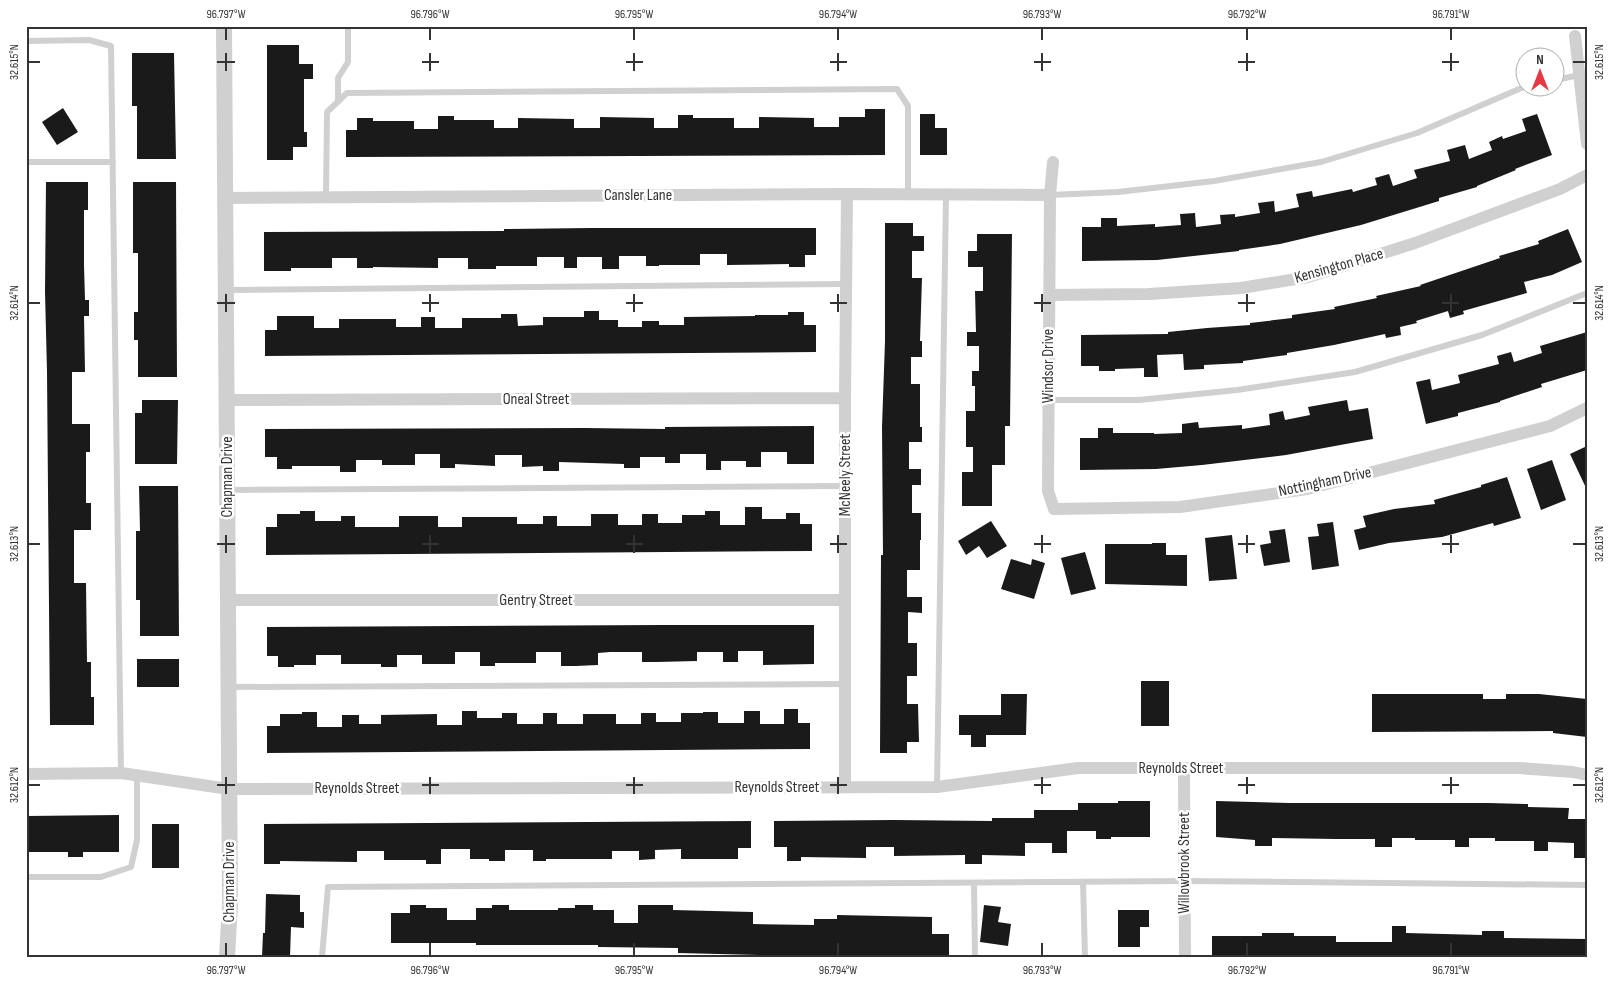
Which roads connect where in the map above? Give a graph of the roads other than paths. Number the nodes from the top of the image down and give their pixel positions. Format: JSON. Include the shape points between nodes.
{"nodes":[{"id":1,"x":224,"y":26,"type":"edge"},
{"id":2,"x":348,"y":26,"type":"edge"},
{"id":3,"x":1575,"y":36,"type":"dead end"},
{"id":4,"x":26,"y":41,"type":"edge"},
{"id":5,"x":1579,"y":76,"type":"junction"},
{"id":6,"x":1566,"y":78,"type":"edge"},
{"id":7,"x":1516,"y":90,"type":"edge"},
{"id":8,"x":338,"y":102,"type":"junction"},
{"id":9,"x":1587,"y":144,"type":"edge"},
{"id":10,"x":26,"y":162,"type":"edge"},
{"id":11,"x":113,"y":162,"type":"junction"},
{"id":12,"x":1053,"y":162,"type":"dead end"},
{"id":13,"x":1587,"y":176,"type":"edge"},
{"id":14,"x":847,"y":194,"type":"junction"},
{"id":15,"x":908,"y":194,"type":"junction"},
{"id":16,"x":946,"y":195,"type":"junction"},
{"id":17,"x":1050,"y":195,"type":"junction"},
{"id":18,"x":326,"y":197,"type":"junction"},
{"id":19,"x":225,"y":198,"type":"junction"},
{"id":20,"x":846,"y":284,"type":"junction"},
{"id":21,"x":226,"y":290,"type":"junction"},
{"id":22,"x":1587,"y":293,"type":"edge"},
{"id":23,"x":1049,"y":295,"type":"junction"},
{"id":24,"x":845,"y":398,"type":"junction"},
{"id":25,"x":226,"y":400,"type":"junction"},
{"id":26,"x":1048,"y":400,"type":"junction"},
{"id":27,"x":1587,"y":408,"type":"edge"},
{"id":28,"x":845,"y":486,"type":"junction"},
{"id":29,"x":227,"y":490,"type":"junction"},
{"id":30,"x":1054,"y":509,"type":"joint"},
{"id":31,"x":228,"y":600,"type":"junction"},
{"id":32,"x":845,"y":600,"type":"junction"},
{"id":33,"x":845,"y":684,"type":"junction"},
{"id":34,"x":228,"y":687,"type":"junction"},
{"id":35,"x":1184,"y":768,"type":"junction"},
{"id":36,"x":121,"y":773,"type":"junction"},
{"id":37,"x":26,"y":774,"type":"edge"},
{"id":38,"x":1587,"y":775,"type":"edge"},
{"id":39,"x":137,"y":776,"type":"junction"},
{"id":40,"x":845,"y":786,"type":"junction"},
{"id":41,"x":937,"y":787,"type":"junction"},
{"id":42,"x":229,"y":789,"type":"junction"},
{"id":43,"x":26,"y":877,"type":"edge"},
{"id":44,"x":1184,"y":881,"type":"junction"},
{"id":45,"x":1083,"y":882,"type":"junction"},
{"id":46,"x":974,"y":883,"type":"junction"},
{"id":47,"x":1587,"y":885,"type":"edge"},
{"id":48,"x":228,"y":957,"type":"edge"},
{"id":49,"x":322,"y":957,"type":"edge"},
{"id":50,"x":975,"y":957,"type":"edge"},
{"id":51,"x":1084,"y":957,"type":"edge"},
{"id":52,"x":1185,"y":957,"type":"edge"}],
"edges":[{"from":1,"to":19,"type":"street","name":"Chapman Drive"},
{"from":2,"to":8,"type":"lane","via":[[348,62],[338,78]]},
{"from":3,"to":5,"type":"street"},
{"from":4,"to":11,"type":"lane","via":[[90,40],[111,46]]},
{"from":5,"to":6,"type":"lane"},
{"from":5,"to":9,"type":"street"},
{"from":7,"to":17,"type":"lane","via":[[1417,133],[1321,162],[1214,181],[1118,192]]},
{"from":8,"to":15,"type":"lane","via":[[347,93],[897,90],[908,106]]},
{"from":8,"to":18,"type":"lane","via":[[327,112]]},
{"from":10,"to":11,"type":"lane"},
{"from":11,"to":36,"type":"lane"},
{"from":12,"to":17,"type":"street","name":"Windsor Drive"},
{"from":13,"to":23,"type":"street","name":"Kensington Place","via":[[1415,243],[1308,277],[1241,288],[1149,294]]},
{"from":14,"to":15,"type":"street","name":"Cansler Lane"},
{"from":14,"to":18,"type":"street","name":"Cansler Lane"},
{"from":14,"to":20,"type":"street","name":"McNeely Street"},
{"from":15,"to":16,"type":"street","name":"Cansler Lane"},
{"from":16,"to":17,"type":"street","name":"Cansler Lane"},
{"from":16,"to":41,"type":"lane"},
{"from":17,"to":23,"type":"street","name":"Windsor Drive"},
{"from":18,"to":19,"type":"street","name":"Cansler Lane"},
{"from":19,"to":21,"type":"street","name":"Chapman Drive"},
{"from":20,"to":21,"type":"lane"},
{"from":20,"to":24,"type":"street","name":"McNeely Street"},
{"from":21,"to":25,"type":"street","name":"Chapman Drive"},
{"from":22,"to":26,"type":"lane","via":[[1482,335],[1355,372],[1237,390],[1139,400]]},
{"from":23,"to":26,"type":"street","name":"Windsor Drive"},
{"from":24,"to":25,"type":"street","name":"Oneal Street"},
{"from":24,"to":28,"type":"street","name":"McNeely Street"},
{"from":25,"to":29,"type":"street","name":"Chapman Drive"},
{"from":26,"to":30,"type":"street","name":"Windsor Drive","via":[[1048,491]]},
{"from":27,"to":30,"type":"street","name":"Nottingham Drive","via":[[1550,426],[1307,488],[1180,507]]},
{"from":28,"to":29,"type":"lane"},
{"from":28,"to":32,"type":"street","name":"McNeely Street"},
{"from":29,"to":31,"type":"street","name":"Chapman Drive"},
{"from":31,"to":32,"type":"street","name":"Gentry Street"},
{"from":31,"to":34,"type":"street","name":"Chapman Drive"},
{"from":32,"to":33,"type":"street","name":"McNeely Street"},
{"from":33,"to":34,"type":"lane"},
{"from":33,"to":40,"type":"street","name":"McNeely Street"},
{"from":34,"to":42,"type":"street","name":"Chapman Drive"},
{"from":35,"to":38,"type":"street","name":"Reynolds Street","via":[[1519,768]]},
{"from":35,"to":41,"type":"street","name":"Reynolds Street","via":[[1078,768]]},
{"from":35,"to":44,"type":"street","name":"Willowbrook Street"},
{"from":36,"to":37,"type":"street","name":"Reynolds Street"},
{"from":36,"to":39,"type":"street","name":"Reynolds Street"},
{"from":39,"to":42,"type":"street","name":"Reynolds Street"},
{"from":39,"to":43,"type":"lane","via":[[137,840],[131,867],[101,877]]},
{"from":40,"to":41,"type":"street","name":"Reynolds Street"},
{"from":40,"to":42,"type":"street","name":"Reynolds Street"},
{"from":42,"to":48,"type":"street","name":"Chapman Drive"},
{"from":44,"to":45,"type":"lane"},
{"from":44,"to":47,"type":"lane"},
{"from":44,"to":52,"type":"street","name":"Willowbrook Street"},
{"from":45,"to":46,"type":"lane"},
{"from":45,"to":51,"type":"lane"},
{"from":46,"to":49,"type":"lane","via":[[328,887]]},
{"from":46,"to":50,"type":"lane"}]}
